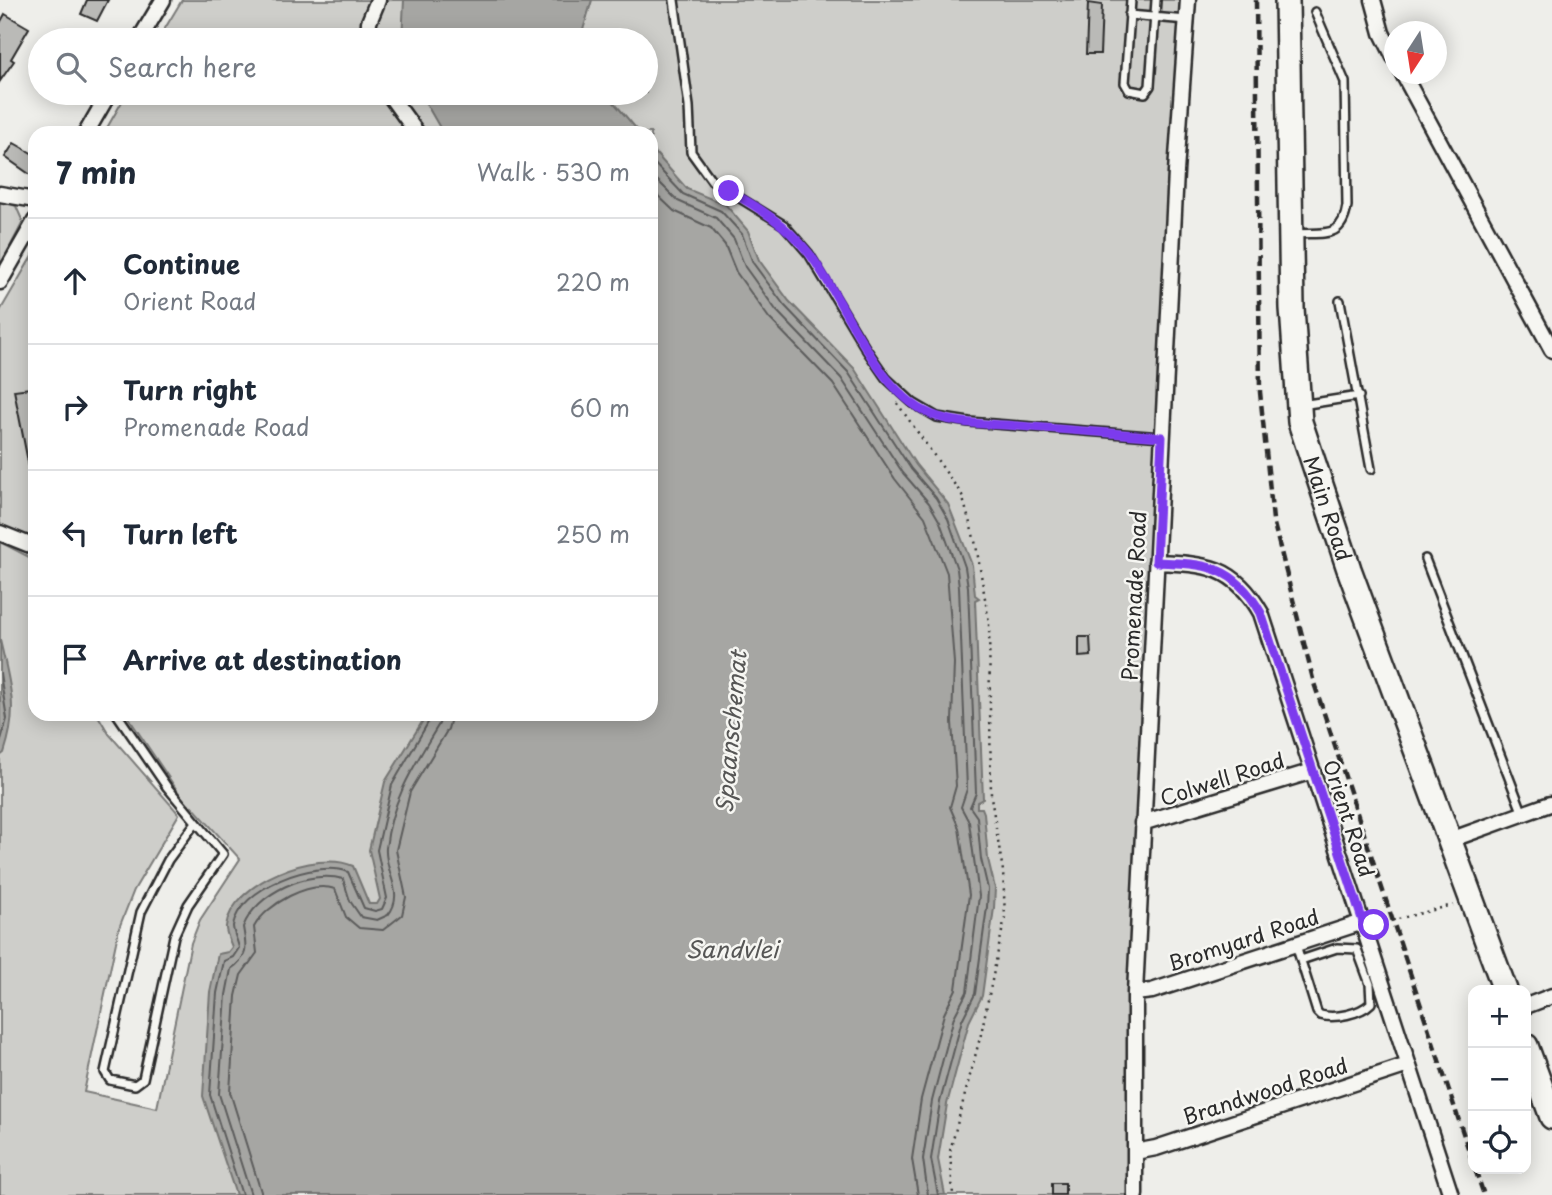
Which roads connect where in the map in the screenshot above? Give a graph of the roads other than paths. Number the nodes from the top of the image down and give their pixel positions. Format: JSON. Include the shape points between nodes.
{"nodes":[{"id":1,"x":163,"y":0,"type":"edge"},
{"id":2,"x":378,"y":0,"type":"edge"},
{"id":3,"x":674,"y":0,"type":"edge"},
{"id":4,"x":1130,"y":0,"type":"edge"},
{"id":5,"x":1156,"y":0,"type":"edge"},
{"id":6,"x":1188,"y":0,"type":"edge"},
{"id":7,"x":1287,"y":0,"type":"edge"},
{"id":8,"x":1373,"y":0,"type":"edge"},
{"id":9,"x":1315,"y":12,"type":"dead end"},
{"id":10,"x":1129,"y":15,"type":"junction"},
{"id":11,"x":1155,"y":18,"type":"junction"},
{"id":12,"x":1187,"y":20,"type":"junction"},
{"id":13,"x":146,"y":28,"type":"edge"},
{"id":14,"x":369,"y":28,"type":"edge"},
{"id":15,"x":1384,"y":37,"type":"edge"},
{"id":16,"x":1408,"y":84,"type":"edge"},
{"id":17,"x":102,"y":105,"type":"edge"},
{"id":18,"x":397,"y":105,"type":"edge"},
{"id":19,"x":90,"y":126,"type":"edge"},
{"id":20,"x":412,"y":126,"type":"edge"},
{"id":21,"x":0,"y":194,"type":"edge"},
{"id":22,"x":28,"y":199,"type":"edge"},
{"id":23,"x":28,"y":233,"type":"edge"},
{"id":24,"x":1290,"y":234,"type":"junction"},
{"id":25,"x":0,"y":282,"type":"edge"},
{"id":26,"x":1340,"y":301,"type":"dead end"},
{"id":27,"x":1552,"y":350,"type":"edge"},
{"id":28,"x":1359,"y":396,"type":"junction"},
{"id":29,"x":1297,"y":406,"type":"junction"},
{"id":30,"x":1162,"y":437,"type":"junction"},
{"id":31,"x":1371,"y":469,"type":"dead end"},
{"id":32,"x":0,"y":533,"type":"edge"},
{"id":33,"x":28,"y":544,"type":"edge"},
{"id":34,"x":1425,"y":559,"type":"dead end"},
{"id":35,"x":1156,"y":562,"type":"junction"},
{"id":36,"x":122,"y":721,"type":"edge"},
{"id":37,"x":1313,"y":771,"type":"junction"},
{"id":38,"x":1550,"y":804,"type":"dead end"},
{"id":39,"x":1523,"y":814,"type":"junction"},
{"id":40,"x":196,"y":822,"type":"junction"},
{"id":41,"x":1142,"y":822,"type":"junction"},
{"id":42,"x":1450,"y":840,"type":"junction"},
{"id":43,"x":1364,"y":925,"type":"junction"},
{"id":44,"x":1296,"y":944,"type":"junction"},
{"id":45,"x":1301,"y":960,"type":"junction"},
{"id":46,"x":1503,"y":985,"type":"edge"},
{"id":47,"x":1135,"y":993,"type":"junction"},
{"id":48,"x":1552,"y":996,"type":"edge"},
{"id":49,"x":1531,"y":1004,"type":"edge"},
{"id":50,"x":1527,"y":1048,"type":"edge"},
{"id":51,"x":1408,"y":1065,"type":"junction"},
{"id":52,"x":1552,"y":1117,"type":"edge"},
{"id":53,"x":1135,"y":1152,"type":"junction"},
{"id":54,"x":1135,"y":1195,"type":"edge"},
{"id":55,"x":1451,"y":1195,"type":"edge"}],
"edges":[{"from":1,"to":13,"type":"street"},
{"from":2,"to":14,"type":"street"},
{"from":3,"to":30,"type":"lane","via":[[691,152],[712,181],[784,225],[809,254],[886,378],[913,403],[937,417],[969,422]]},
{"from":4,"to":10,"type":"lane"},
{"from":5,"to":11,"type":"lane"},
{"from":6,"to":12,"type":"street","name":"Promenade Road"},
{"from":7,"to":24,"type":"main road","name":"Main Road"},
{"from":8,"to":15,"type":"street"},
{"from":9,"to":24,"type":"lane","via":[[1345,82],[1347,206],[1344,224],[1335,231]]},
{"from":10,"to":11,"type":"lane"},
{"from":10,"to":11,"type":"lane","via":[[1125,83],[1139,93],[1150,86]]},
{"from":11,"to":12,"type":"lane"},
{"from":12,"to":30,"type":"street","name":"Promenade Road"},
{"from":16,"to":27,"type":"street"},
{"from":17,"to":19,"type":"street"},
{"from":18,"to":20,"type":"street"},
{"from":21,"to":22,"type":"street"},
{"from":23,"to":25,"type":"street"},
{"from":24,"to":29,"type":"main road","name":"Main Road"},
{"from":26,"to":28,"type":"lane"},
{"from":28,"to":29,"type":"lane"},
{"from":28,"to":31,"type":"lane"},
{"from":29,"to":42,"type":"main road","name":"Main Road","via":[[1349,569]]},
{"from":30,"to":35,"type":"street","name":"Promenade Road"},
{"from":32,"to":33,"type":"street"},
{"from":34,"to":39,"type":"lane"},
{"from":35,"to":37,"type":"street","name":"Orient Road","via":[[1205,565],[1223,571],[1251,597],[1261,613]]},
{"from":35,"to":41,"type":"street","name":"Promenade Road"},
{"from":36,"to":40,"type":"lane"},
{"from":37,"to":41,"type":"street","name":"Colwell Road"},
{"from":37,"to":43,"type":"street","name":"Orient Road"},
{"from":38,"to":39,"type":"street"},
{"from":39,"to":42,"type":"street"},
{"from":40,"to":40,"type":"lane","via":[[223,854],[188,905],[174,936],[143,1079],[135,1085],[110,1080],[105,1073],[141,912],[168,860]]},
{"from":41,"to":47,"type":"street","name":"Promenade Road"},
{"from":42,"to":46,"type":"main road","name":"Main Road"},
{"from":43,"to":44,"type":"street","name":"Bromyard Road"},
{"from":43,"to":51,"type":"street","name":"Orient Road"},
{"from":44,"to":45,"type":"lane"},
{"from":44,"to":47,"type":"street","name":"Bromyard Road"},
{"from":45,"to":45,"type":"lane","via":[[1321,1015],[1337,1017],[1371,1003],[1370,984],[1357,949],[1338,948]]},
{"from":47,"to":53,"type":"street","name":"Promenade Road"},
{"from":48,"to":49,"type":"street"},
{"from":50,"to":52,"type":"main road"},
{"from":51,"to":53,"type":"street","name":"Brandwood Road"},
{"from":51,"to":55,"type":"street","name":"Orient Road"},
{"from":53,"to":54,"type":"street","name":"Promenade Road"}]}
